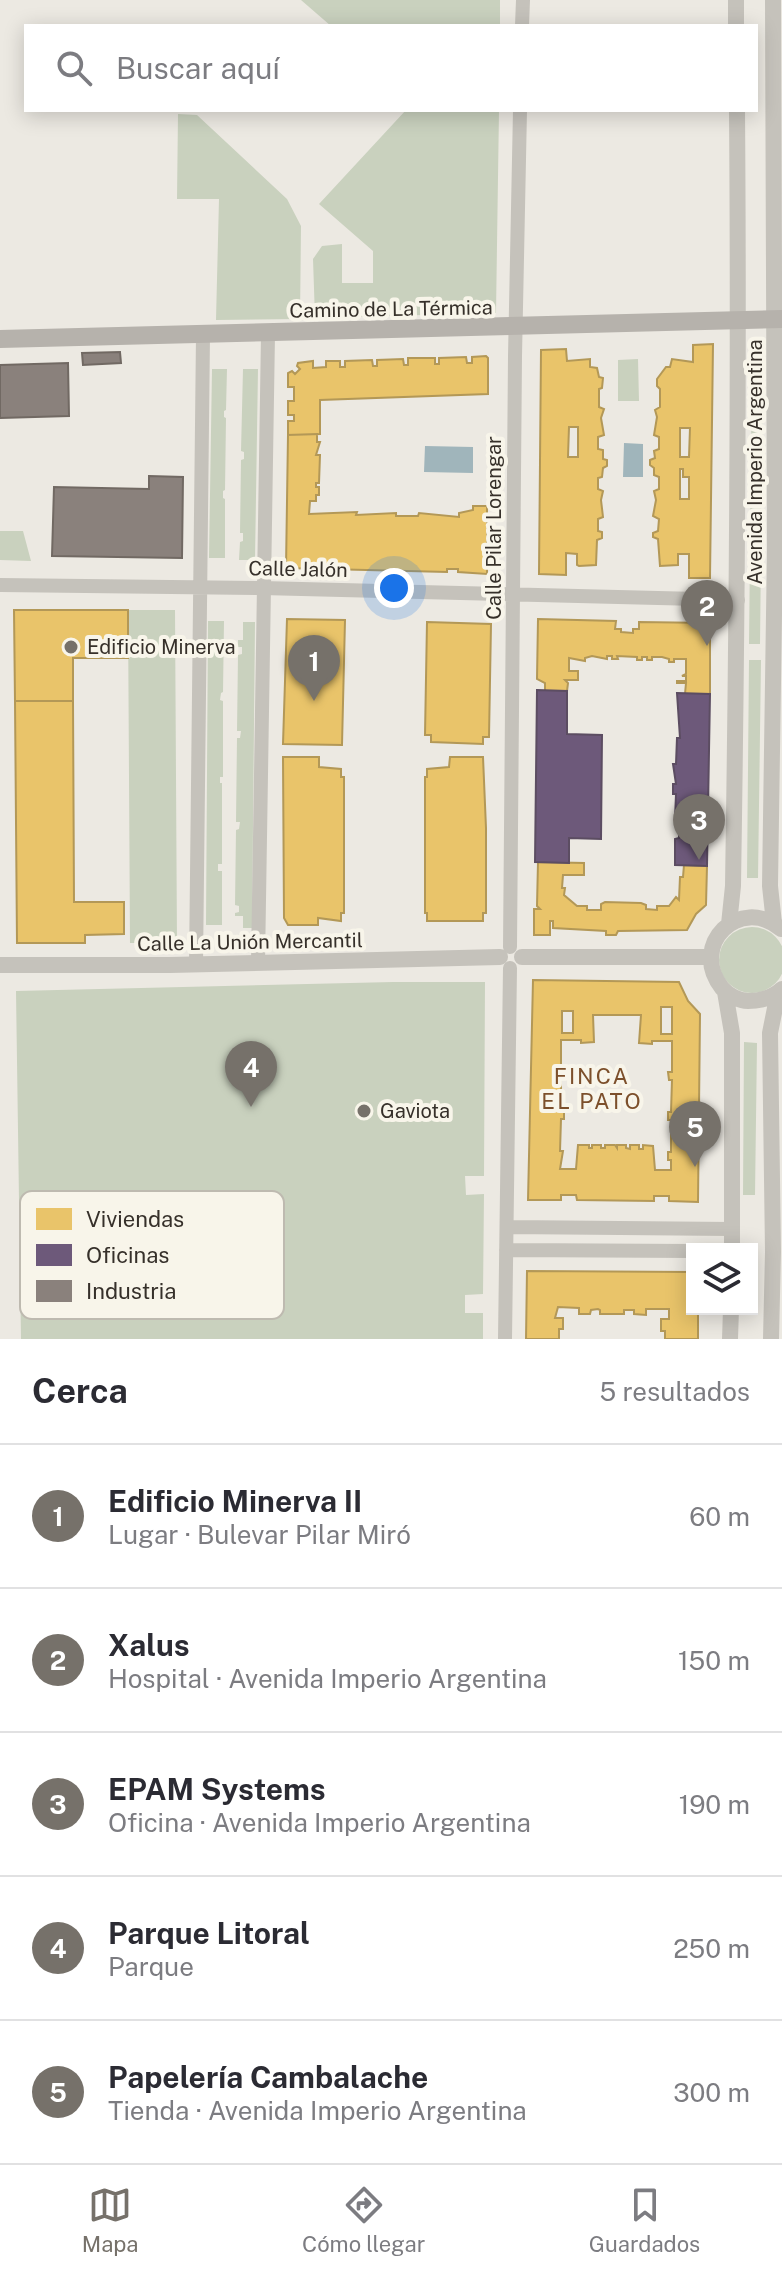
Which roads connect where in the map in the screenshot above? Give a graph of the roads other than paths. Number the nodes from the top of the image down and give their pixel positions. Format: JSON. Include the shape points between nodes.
{"nodes":[{"id":1,"x":523,"y":0,"type":"edge"},
{"id":2,"x":736,"y":0,"type":"edge"},
{"id":3,"x":773,"y":0,"type":"edge"},
{"id":4,"x":522,"y":24,"type":"edge"},
{"id":5,"x":736,"y":24,"type":"edge"},
{"id":6,"x":520,"y":112,"type":"edge"},
{"id":7,"x":737,"y":112,"type":"edge"},
{"id":8,"x":739,"y":319,"type":"junction"},
{"id":9,"x":779,"y":319,"type":"edge"},
{"id":10,"x":516,"y":328,"type":"junction"},
{"id":11,"x":268,"y":334,"type":"junction"},
{"id":12,"x":203,"y":335,"type":"junction"},
{"id":13,"x":0,"y":339,"type":"edge"},
{"id":14,"x":778,"y":576,"type":"edge"},
{"id":15,"x":0,"y":585,"type":"edge"},
{"id":16,"x":199,"y":588,"type":"junction"},
{"id":17,"x":262,"y":588,"type":"junction"},
{"id":18,"x":513,"y":595,"type":"junction"},
{"id":19,"x":738,"y":600,"type":"junction"},
{"id":20,"x":778,"y":627,"type":"edge"},
{"id":21,"x":729,"y":924,"type":"junction"},
{"id":22,"x":778,"y":927,"type":"edge"},
{"id":23,"x":510,"y":957,"type":"junction"},
{"id":24,"x":710,"y":957,"type":"junction"},
{"id":25,"x":258,"y":963,"type":"junction"},
{"id":26,"x":0,"y":965,"type":"edge"},
{"id":27,"x":196,"y":965,"type":"junction"},
{"id":28,"x":780,"y":991,"type":"edge"},
{"id":29,"x":725,"y":992,"type":"junction"},
{"id":30,"x":507,"y":1227,"type":"junction"},
{"id":31,"x":732,"y":1229,"type":"junction"},
{"id":32,"x":777,"y":1230,"type":"edge"},
{"id":33,"x":732,"y":1243,"type":"edge"},
{"id":34,"x":506,"y":1250,"type":"junction"},
{"id":35,"x":686,"y":1251,"type":"edge"},
{"id":36,"x":778,"y":1252,"type":"edge"},
{"id":37,"x":731,"y":1315,"type":"edge"},
{"id":38,"x":505,"y":1339,"type":"edge"},
{"id":39,"x":730,"y":1339,"type":"edge"},
{"id":40,"x":771,"y":1339,"type":"edge"}],
"edges":[{"from":1,"to":4,"type":"street"},
{"from":2,"to":5,"type":"street"},
{"from":3,"to":9,"type":"street","name":"Avenida Imperio Argentina"},
{"from":6,"to":10,"type":"street","name":"Calle Pilar Lorengar"},
{"from":7,"to":8,"type":"street","name":"Avenida Imperio Argentina"},
{"from":8,"to":9,"type":"main road","name":"Camino de La Térmica"},
{"from":8,"to":10,"type":"main road","name":"Camino de La Térmica"},
{"from":8,"to":19,"type":"street","name":"Avenida Imperio Argentina"},
{"from":9,"to":14,"type":"street","name":"Avenida Imperio Argentina"},
{"from":10,"to":11,"type":"main road","name":"Camino de La Térmica"},
{"from":10,"to":18,"type":"street","name":"Calle Pilar Lorengar"},
{"from":11,"to":12,"type":"main road","name":"Camino de La Térmica"},
{"from":11,"to":17,"type":"street"},
{"from":12,"to":13,"type":"main road","name":"Camino de La Térmica"},
{"from":12,"to":16,"type":"street"},
{"from":14,"to":20,"type":"street","name":"Avenida Imperio Argentina"},
{"from":15,"to":16,"type":"street","name":"Calle Jalón"},
{"from":16,"to":17,"type":"street","name":"Calle Jalón"},
{"from":16,"to":27,"type":"street"},
{"from":17,"to":18,"type":"street","name":"Calle Jalón"},
{"from":17,"to":25,"type":"street"},
{"from":18,"to":19,"type":"street","name":"Calle Jalón"},
{"from":18,"to":23,"type":"street","name":"Calle Pilar Lorengar"},
{"from":19,"to":21,"type":"street","name":"Avenida Imperio Argentina"},
{"from":20,"to":22,"type":"street","name":"Avenida Imperio Argentina","via":[[770,886]]},
{"from":21,"to":22,"type":"street","via":[[759,918]]},
{"from":21,"to":24,"type":"street","via":[[719,933]]},
{"from":23,"to":24,"type":"street","name":"Calle La Unión Mercantil"},
{"from":23,"to":25,"type":"street","name":"Calle La Unión Mercantil"},
{"from":23,"to":30,"type":"street","name":"Calle Pilar Lorengar"},
{"from":24,"to":29,"type":"street","via":[[713,976]]},
{"from":25,"to":27,"type":"street","name":"Calle La Unión Mercantil"},
{"from":26,"to":27,"type":"street","name":"Calle La Unión Mercantil"},
{"from":28,"to":29,"type":"street","via":[[761,1001],[742,1001]]},
{"from":28,"to":32,"type":"street","via":[[770,1033]]},
{"from":29,"to":31,"type":"street","via":[[732,1033]]},
{"from":30,"to":31,"type":"street"},
{"from":30,"to":34,"type":"street","name":"Calle Pilar Lorengar"},
{"from":31,"to":33,"type":"street"},
{"from":32,"to":36,"type":"street"},
{"from":34,"to":35,"type":"street"},
{"from":34,"to":38,"type":"street","name":"Calle Pilar Lorengar"},
{"from":36,"to":40,"type":"street"},
{"from":37,"to":39,"type":"street"}]}
